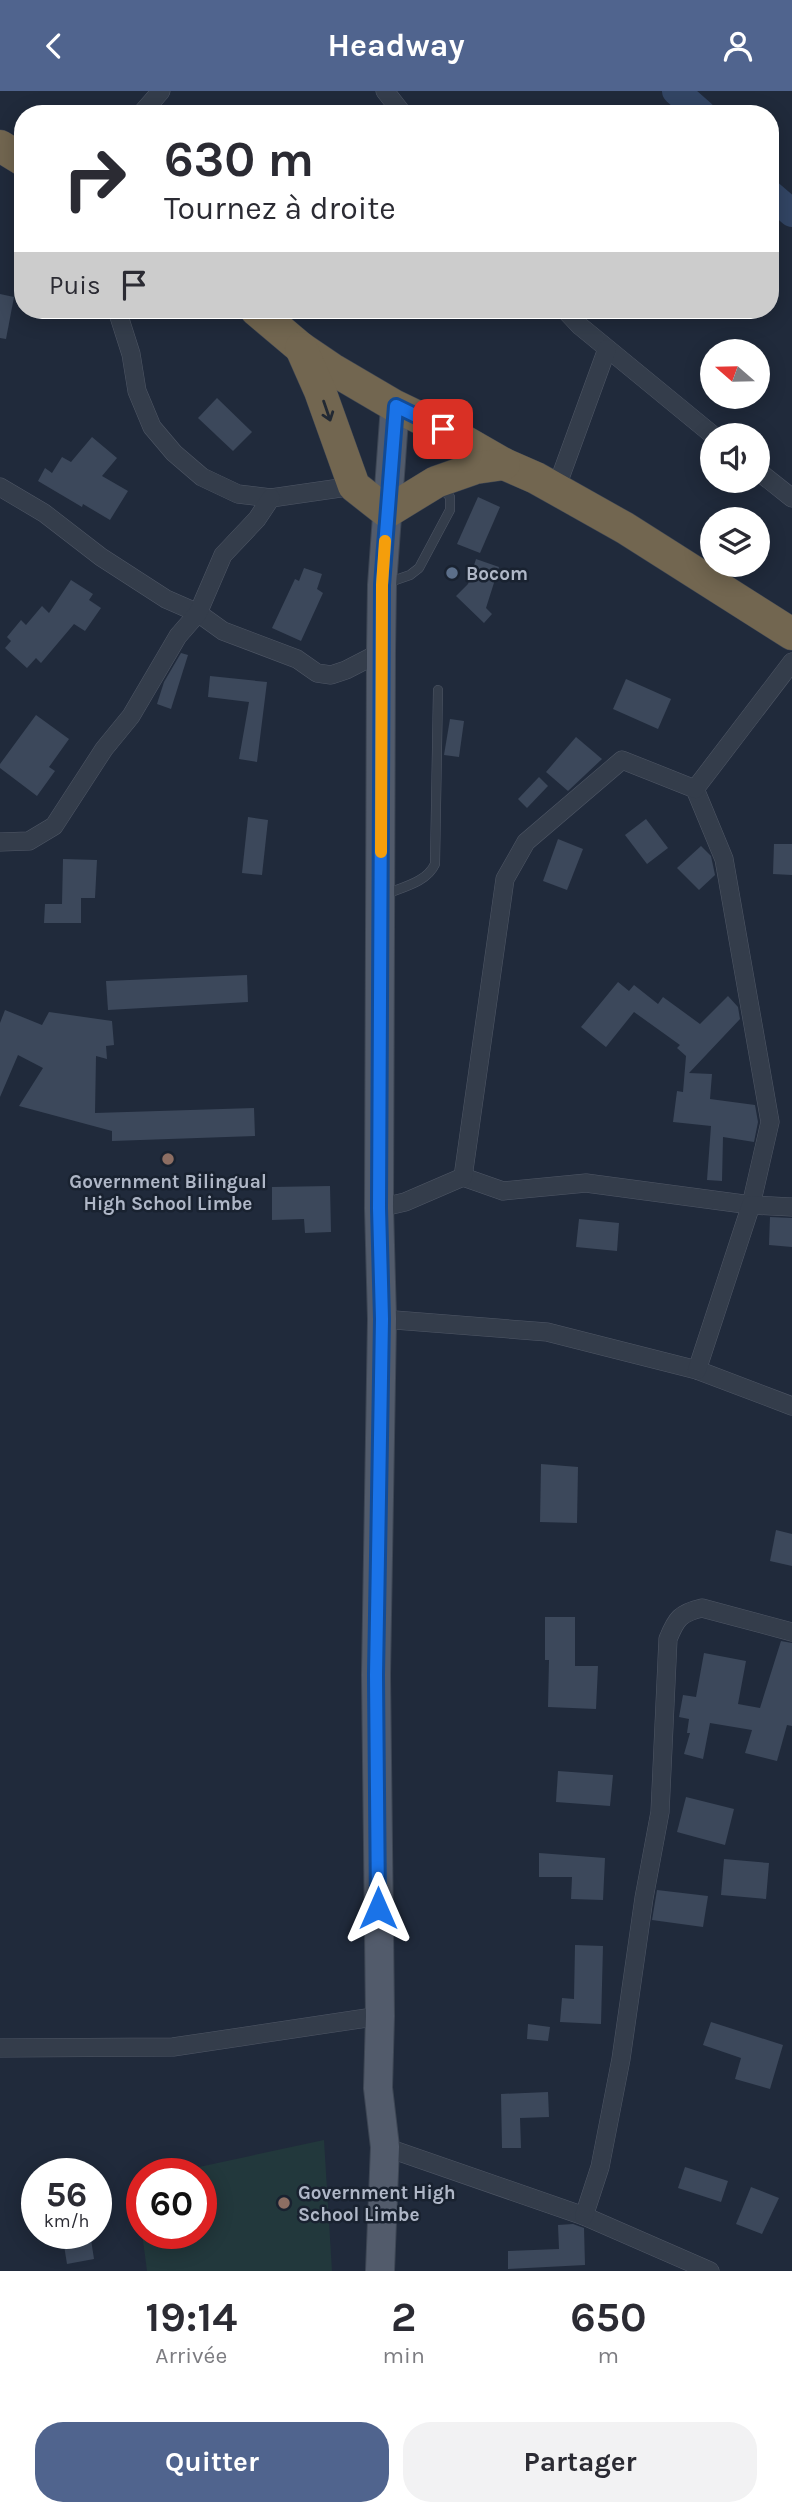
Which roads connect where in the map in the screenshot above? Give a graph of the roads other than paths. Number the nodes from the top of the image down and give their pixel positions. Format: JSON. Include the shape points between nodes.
{"nodes":[{"id":1,"x":162,"y":91,"type":"edge"},
{"id":2,"x":385,"y":91,"type":"edge"},
{"id":3,"x":149,"y":105,"type":"edge"},
{"id":4,"x":396,"y":105,"type":"edge"},
{"id":5,"x":120,"y":319,"type":"edge"},
{"id":6,"x":267,"y":319,"type":"edge"},
{"id":7,"x":573,"y":319,"type":"edge"},
{"id":8,"x":301,"y":348,"type":"junction"},
{"id":9,"x":607,"y":349,"type":"junction"},
{"id":10,"x":396,"y":406,"type":"junction"},
{"id":11,"x":700,"y":425,"type":"edge"},
{"id":12,"x":504,"y":464,"type":"junction"},
{"id":13,"x":770,"y":481,"type":"edge"},
{"id":14,"x":436,"y":482,"type":"junction"},
{"id":15,"x":354,"y":486,"type":"junction"},
{"id":16,"x":0,"y":487,"type":"edge"},
{"id":17,"x":556,"y":489,"type":"junction"},
{"id":18,"x":271,"y":498,"type":"junction"},
{"id":19,"x":792,"y":499,"type":"edge"},
{"id":20,"x":387,"y":512,"type":"junction"},
{"id":21,"x":382,"y":585,"type":"junction"},
{"id":22,"x":198,"y":613,"type":"junction"},
{"id":23,"x":792,"y":634,"type":"edge"},
{"id":24,"x":381,"y":652,"type":"junction"},
{"id":25,"x":792,"y":662,"type":"edge"},
{"id":26,"x":438,"y":690,"type":"dead end"},
{"id":27,"x":695,"y":789,"type":"junction"},
{"id":28,"x":0,"y":842,"type":"edge"},
{"id":29,"x":381,"y":895,"type":"junction"},
{"id":30,"x":463,"y":1177,"type":"junction"},
{"id":31,"x":751,"y":1205,"type":"junction"},
{"id":32,"x":792,"y":1207,"type":"edge"},
{"id":33,"x":379,"y":1208,"type":"junction"},
{"id":34,"x":382,"y":1319,"type":"junction"},
{"id":35,"x":697,"y":1370,"type":"junction"},
{"id":36,"x":792,"y":1406,"type":"edge"},
{"id":37,"x":792,"y":1632,"type":"edge"},
{"id":38,"x":380,"y":2016,"type":"junction"},
{"id":39,"x":0,"y":2048,"type":"edge"},
{"id":40,"x":385,"y":2147,"type":"junction"},
{"id":41,"x":584,"y":2216,"type":"junction"},
{"id":42,"x":380,"y":2271,"type":"edge"},
{"id":43,"x":710,"y":2271,"type":"edge"}],
"edges":[{"from":1,"to":3,"type":"street"},
{"from":2,"to":4,"type":"street"},
{"from":5,"to":18,"type":"street","via":[[137,391],[152,426],[174,453],[202,477],[238,493]]},
{"from":6,"to":8,"type":"highway"},
{"from":7,"to":9,"type":"street"},
{"from":8,"to":10,"type":"highway"},
{"from":8,"to":15,"type":"highway","one_way":true},
{"from":9,"to":11,"type":"street"},
{"from":9,"to":17,"type":"street"},
{"from":10,"to":12,"type":"highway"},
{"from":10,"to":20,"type":"main road"},
{"from":12,"to":14,"type":"highway"},
{"from":12,"to":17,"type":"highway"},
{"from":13,"to":19,"type":"street"},
{"from":14,"to":20,"type":"highway"},
{"from":14,"to":21,"type":"lane","via":[[450,497],[450,510],[419,568]]},
{"from":15,"to":18,"type":"street"},
{"from":15,"to":20,"type":"highway"},
{"from":16,"to":22,"type":"street","via":[[166,600]]},
{"from":17,"to":23,"type":"highway"},
{"from":18,"to":22,"type":"street","via":[[223,555]]},
{"from":20,"to":21,"type":"main road"},
{"from":21,"to":24,"type":"main road"},
{"from":22,"to":24,"type":"street","via":[[223,631],[297,659],[317,673],[331,675]]},
{"from":22,"to":28,"type":"street","via":[[178,636],[131,716],[54,826],[29,841]]},
{"from":24,"to":29,"type":"main road"},
{"from":25,"to":27,"type":"street"},
{"from":26,"to":29,"type":"lane","via":[[435,864],[431,873],[419,880]]},
{"from":27,"to":30,"type":"street","via":[[622,760],[526,842],[505,880]]},
{"from":27,"to":31,"type":"street","via":[[724,859],[770,1122]]},
{"from":29,"to":33,"type":"main road"},
{"from":30,"to":31,"type":"street","via":[[503,1191],[586,1183]]},
{"from":30,"to":33,"type":"street"},
{"from":31,"to":32,"type":"street"},
{"from":31,"to":35,"type":"street"},
{"from":33,"to":34,"type":"main road"},
{"from":34,"to":35,"type":"street","via":[[547,1332]]},
{"from":34,"to":38,"type":"main road","via":[[376,1675]]},
{"from":35,"to":36,"type":"street"},
{"from":37,"to":41,"type":"street","via":[[702,1608],[675,1622],[668,1639],[660,1812],[621,2059],[600,2167]]},
{"from":38,"to":39,"type":"street","via":[[173,2047]]},
{"from":38,"to":40,"type":"main road","via":[[378,2088]]},
{"from":40,"to":41,"type":"street"},
{"from":40,"to":42,"type":"main road"},
{"from":41,"to":43,"type":"street"}]}
